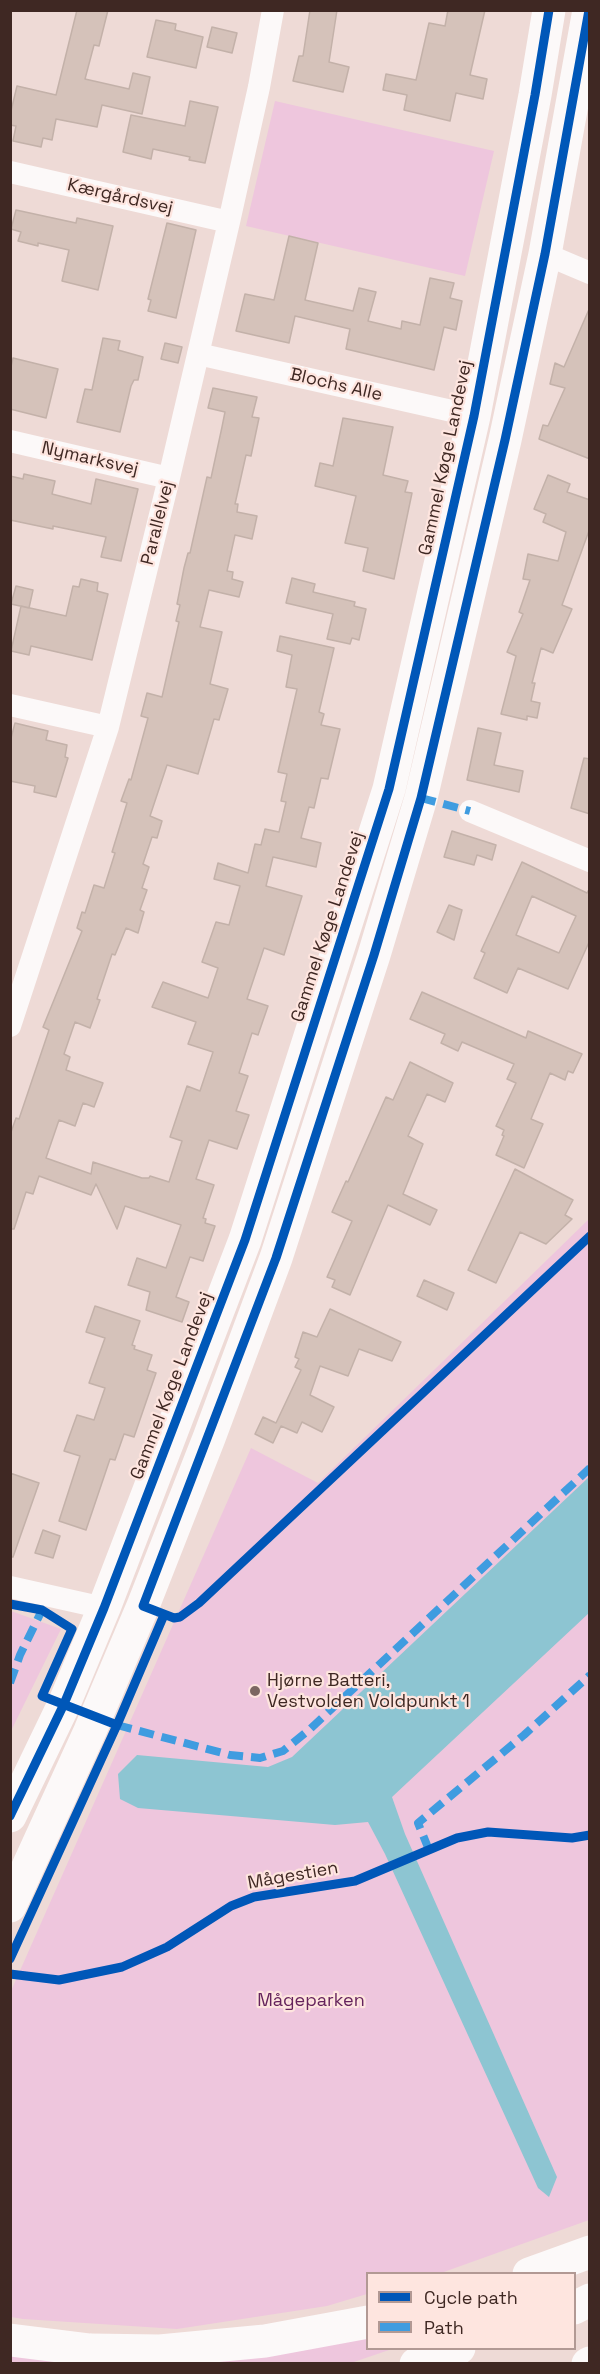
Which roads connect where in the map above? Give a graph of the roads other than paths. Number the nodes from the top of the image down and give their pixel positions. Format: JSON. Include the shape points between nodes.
{"nodes":[{"id":1,"x":273,"y":10,"type":"edge"},
{"id":2,"x":549,"y":10,"type":"edge"},
{"id":3,"x":589,"y":10,"type":"edge"},
{"id":4,"x":10,"y":172,"type":"edge"},
{"id":5,"x":229,"y":222,"type":"junction"},
{"id":6,"x":544,"y":254,"type":"junction"},
{"id":7,"x":590,"y":273,"type":"edge"},
{"id":8,"x":198,"y":354,"type":"junction"},
{"id":9,"x":474,"y":416,"type":"junction"},
{"id":10,"x":10,"y":441,"type":"edge"},
{"id":11,"x":170,"y":478,"type":"junction"},
{"id":12,"x":10,"y":705,"type":"edge"},
{"id":13,"x":108,"y":727,"type":"junction"},
{"id":14,"x":470,"y":811,"type":"dead end"},
{"id":15,"x":590,"y":861,"type":"edge"},
{"id":16,"x":15,"y":997,"type":"edge"},
{"id":17,"x":10,"y":1026,"type":"edge"},
{"id":18,"x":10,"y":1587,"type":"edge"},
{"id":19,"x":104,"y":1608,"type":"junction"},
{"id":20,"x":10,"y":1816,"type":"edge"},
{"id":21,"x":10,"y":1906,"type":"edge"},
{"id":22,"x":590,"y":2252,"type":"edge"},
{"id":23,"x":535,"y":2272,"type":"edge"},
{"id":24,"x":590,"y":2300,"type":"edge"},
{"id":25,"x":576,"y":2307,"type":"edge"},
{"id":26,"x":366,"y":2322,"type":"edge"},
{"id":27,"x":10,"y":2340,"type":"edge"},
{"id":28,"x":456,"y":2350,"type":"edge"},
{"id":29,"x":416,"y":2364,"type":"edge"}],
"edges":[{"from":1,"to":5,"type":"street","name":"Parallelvej"},
{"from":2,"to":9,"type":"main road","name":"Gammel Køge Landevej"},
{"from":3,"to":6,"type":"main road"},
{"from":4,"to":5,"type":"street","name":"Kærgårdsvej"},
{"from":5,"to":8,"type":"street","name":"Parallelvej"},
{"from":6,"to":7,"type":"street"},
{"from":6,"to":21,"type":"main road","via":[[421,798],[311,1153],[276,1258],[143,1606]]},
{"from":8,"to":9,"type":"street","name":"Blochs Alle"},
{"from":8,"to":11,"type":"street","name":"Parallelvej"},
{"from":9,"to":19,"type":"main road","name":"Gammel Køge Landevej","via":[[385,801],[246,1240]]},
{"from":10,"to":11,"type":"street","name":"Nymarksvej"},
{"from":11,"to":13,"type":"street","name":"Parallelvej"},
{"from":12,"to":13,"type":"street"},
{"from":13,"to":16,"type":"street","name":"Parallelvej"},
{"from":14,"to":15,"type":"street"},
{"from":16,"to":17,"type":"street","name":"Parallelvej"},
{"from":18,"to":19,"type":"street"},
{"from":19,"to":20,"type":"main road","name":"Gammel Køge Landevej"},
{"from":22,"to":23,"type":"main road"},
{"from":24,"to":25,"type":"main road"},
{"from":26,"to":27,"type":"main road","via":[[265,2341],[160,2351],[90,2350]]},
{"from":28,"to":29,"type":"main road"}]}
